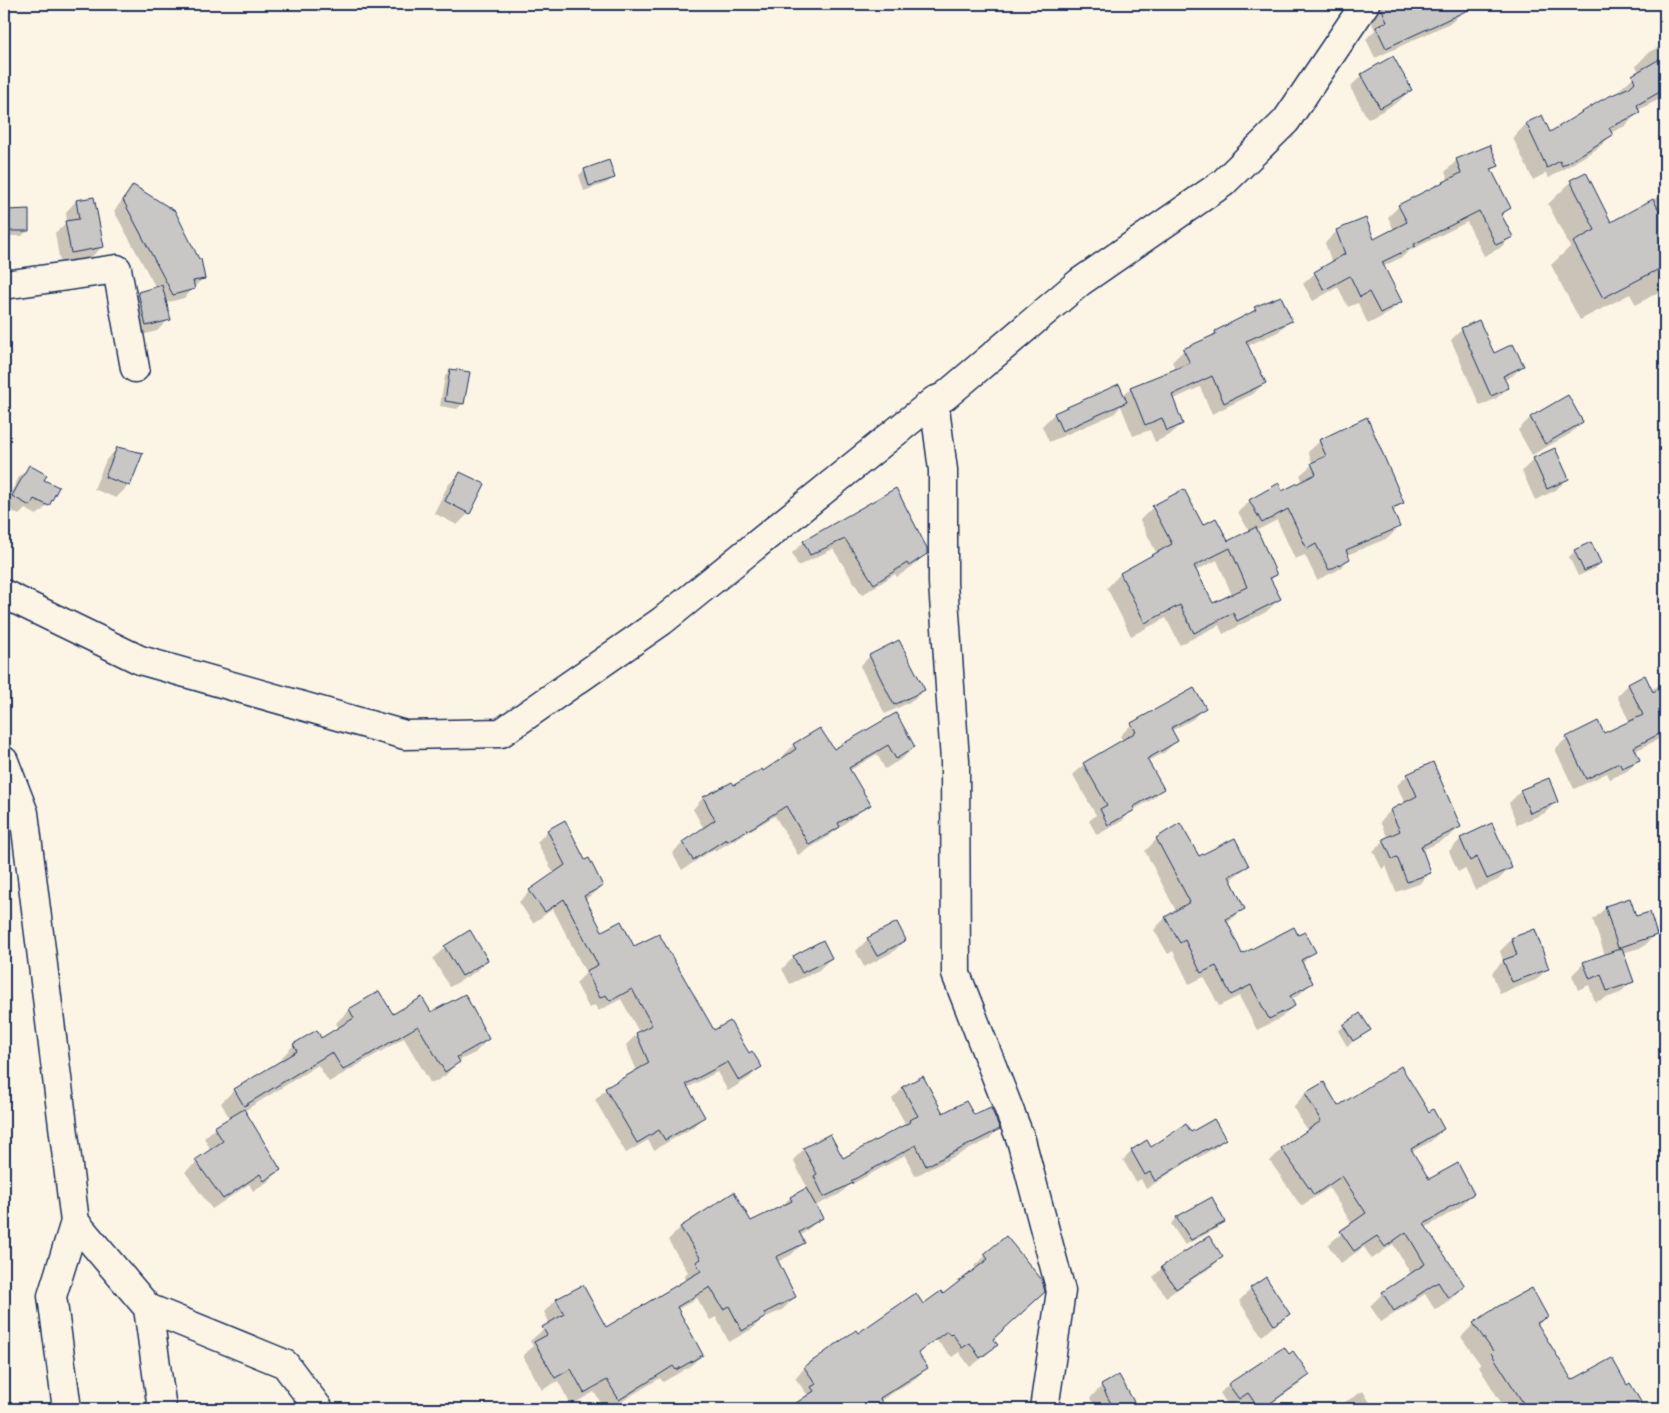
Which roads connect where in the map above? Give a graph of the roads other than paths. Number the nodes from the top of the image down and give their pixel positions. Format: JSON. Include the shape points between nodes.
{"nodes":[{"id":1,"x":1365,"y":4,"type":"edge"},
{"id":2,"x":4,"y":285,"type":"edge"},
{"id":3,"x":135,"y":368,"type":"dead end"},
{"id":4,"x":934,"y":401,"type":"junction"},
{"id":5,"x":4,"y":594,"type":"edge"},
{"id":6,"x":4,"y":761,"type":"edge"},
{"id":7,"x":75,"y":1222,"type":"junction"},
{"id":8,"x":148,"y":1308,"type":"junction"},
{"id":9,"x":67,"y":1409,"type":"edge"},
{"id":10,"x":162,"y":1409,"type":"edge"},
{"id":11,"x":319,"y":1409,"type":"edge"},
{"id":12,"x":1044,"y":1409,"type":"edge"}],
"edges":[{"from":1,"to":4,"type":"street","via":[[1286,121],[1224,183],[1080,282],[944,397]]},
{"from":2,"to":3,"type":"street","via":[[117,269]]},
{"from":4,"to":5,"type":"street","via":[[662,620],[501,733],[396,733],[140,660]]},
{"from":4,"to":12,"type":"street","via":[[943,470],[943,583],[955,761],[956,974],[1021,1140],[1061,1291]]},
{"from":6,"to":7,"type":"street","via":[[24,813]]},
{"from":7,"to":8,"type":"street"},
{"from":7,"to":9,"type":"street","via":[[52,1296]]},
{"from":8,"to":10,"type":"street"},
{"from":8,"to":11,"type":"street","via":[[285,1364]]}]}
